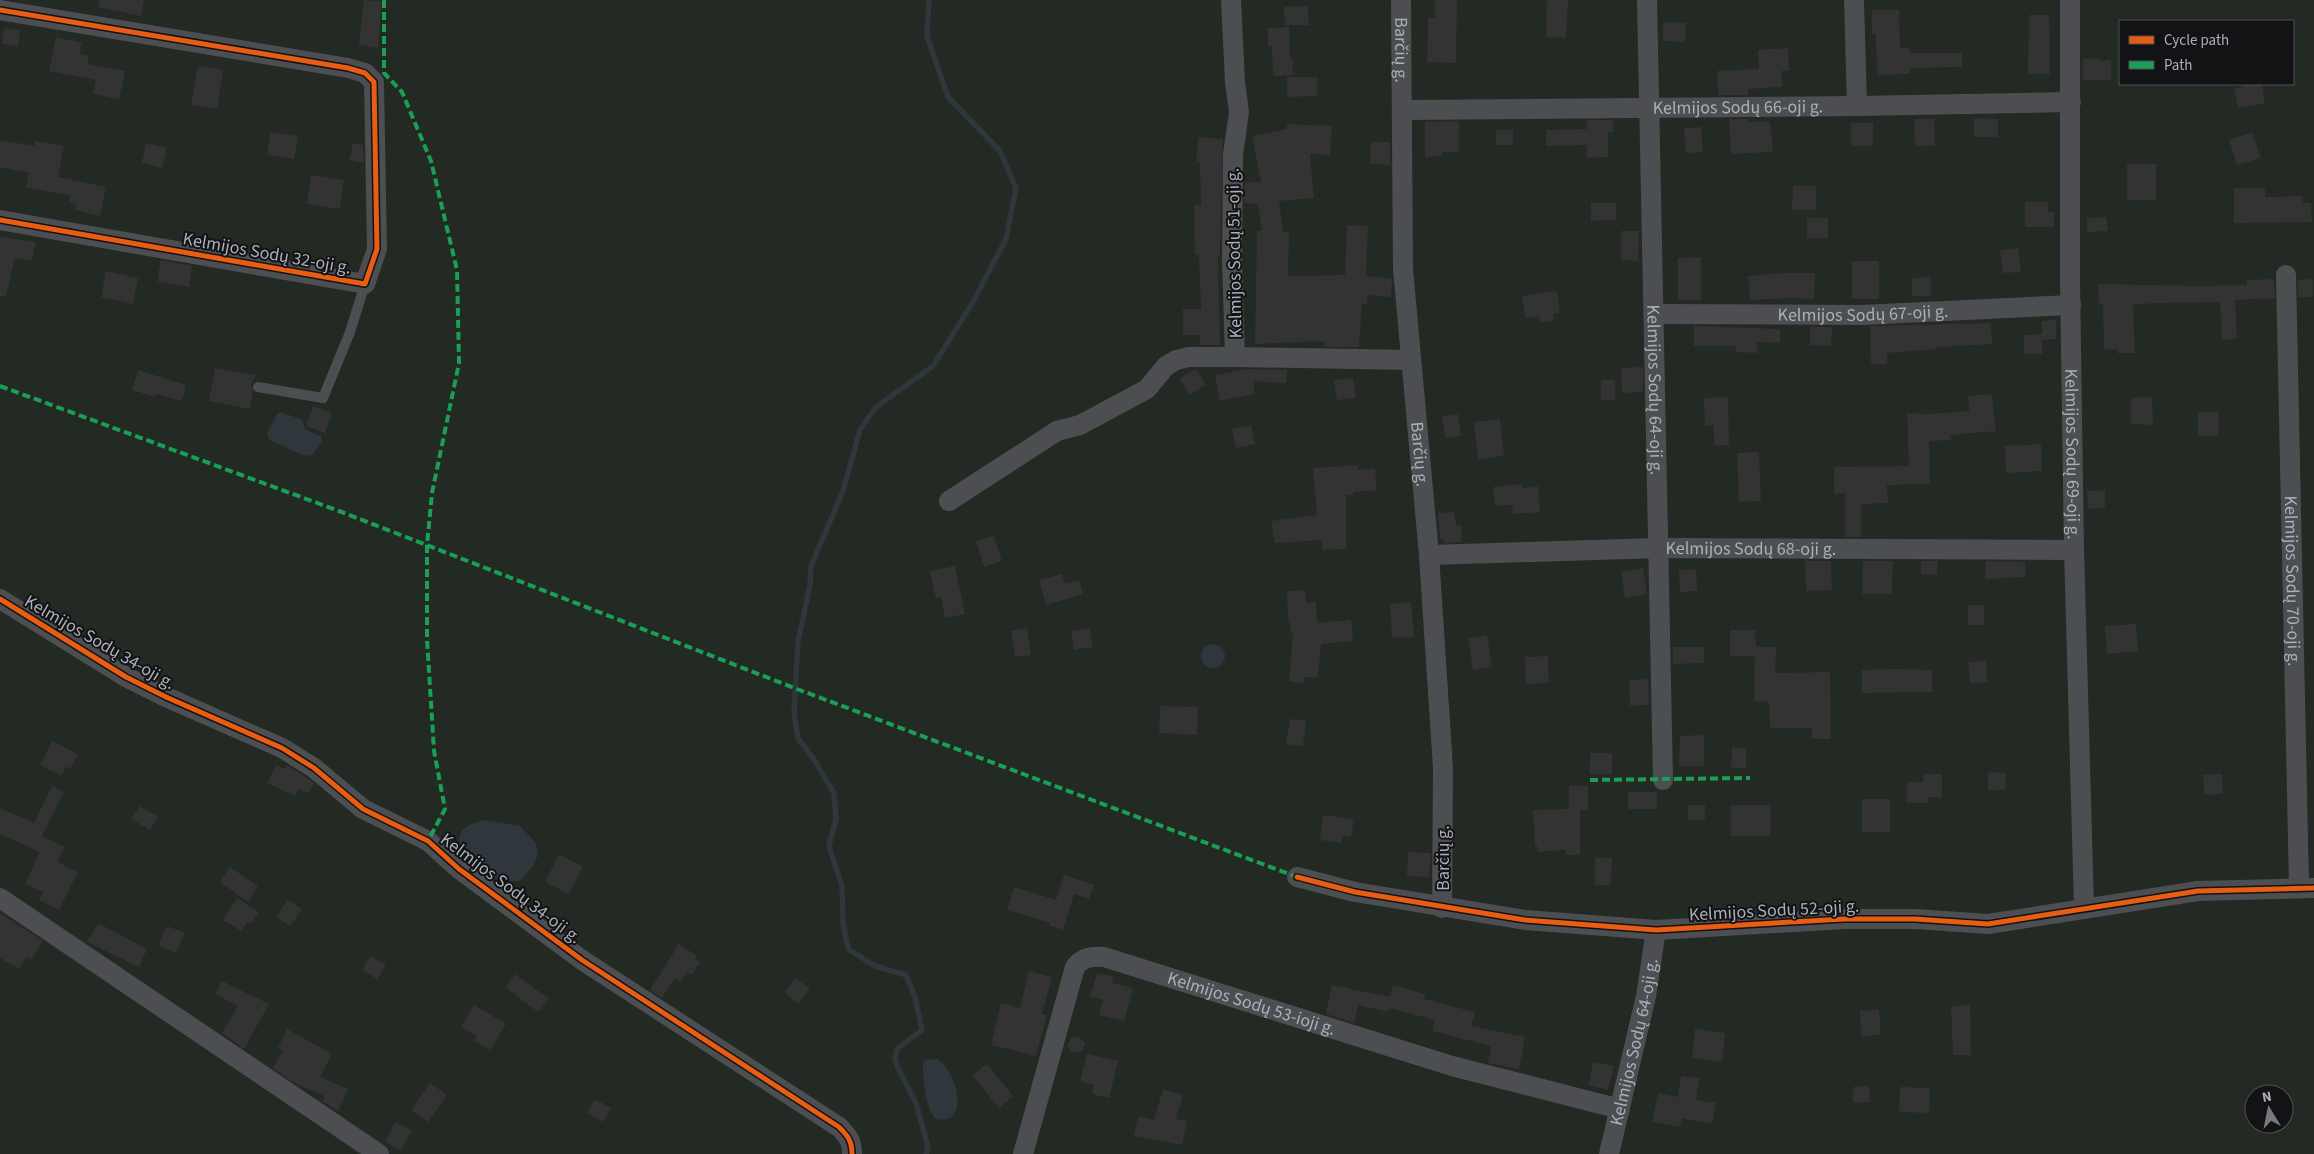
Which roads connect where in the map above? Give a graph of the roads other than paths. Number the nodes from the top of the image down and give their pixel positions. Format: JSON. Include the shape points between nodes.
{"nodes":[{"id":1,"x":1231,"y":0,"type":"edge"},
{"id":2,"x":1402,"y":0,"type":"edge"},
{"id":3,"x":1648,"y":0,"type":"edge"},
{"id":4,"x":1854,"y":0,"type":"edge"},
{"id":5,"x":2070,"y":0,"type":"edge"},
{"id":6,"x":0,"y":10,"type":"edge"},
{"id":7,"x":2071,"y":102,"type":"junction"},
{"id":8,"x":1857,"y":106,"type":"junction"},
{"id":9,"x":1650,"y":109,"type":"junction"},
{"id":10,"x":1404,"y":110,"type":"junction"},
{"id":11,"x":0,"y":220,"type":"edge"},
{"id":12,"x":2286,"y":275,"type":"dead end"},
{"id":13,"x":364,"y":284,"type":"junction"},
{"id":14,"x":2070,"y":305,"type":"junction"},
{"id":15,"x":1655,"y":314,"type":"junction"},
{"id":16,"x":1235,"y":357,"type":"junction"},
{"id":17,"x":1411,"y":360,"type":"junction"},
{"id":18,"x":258,"y":387,"type":"dead end"},
{"id":19,"x":949,"y":501,"type":"dead end"},
{"id":20,"x":1660,"y":548,"type":"junction"},
{"id":21,"x":2074,"y":550,"type":"junction"},
{"id":22,"x":1428,"y":555,"type":"junction"},
{"id":23,"x":0,"y":599,"type":"edge"},
{"id":24,"x":1663,"y":780,"type":"dead end"},
{"id":25,"x":1297,"y":878,"type":"dead end"},
{"id":26,"x":2306,"y":888,"type":"edge"},
{"id":27,"x":0,"y":898,"type":"edge"},
{"id":28,"x":1442,"y":908,"type":"junction"},
{"id":29,"x":2084,"y":908,"type":"junction"},
{"id":30,"x":1656,"y":930,"type":"junction"},
{"id":31,"x":1620,"y":1108,"type":"junction"},
{"id":32,"x":379,"y":1154,"type":"edge"},
{"id":33,"x":852,"y":1154,"type":"edge"},
{"id":34,"x":1023,"y":1154,"type":"edge"},
{"id":35,"x":1609,"y":1154,"type":"edge"}],
"edges":[{"from":1,"to":16,"type":"street","name":"Kelmijos Sodų 51-oji g.","via":[[1239,112],[1233,155]]},
{"from":2,"to":10,"type":"street","name":"Barčių g."},
{"from":3,"to":9,"type":"street","name":"Kelmijos Sodų 64-oji g."},
{"from":4,"to":8,"type":"street"},
{"from":5,"to":7,"type":"street","name":"Kelmijos Sodų 69-oji g."},
{"from":6,"to":13,"type":"street","name":"Kelmijos Sodų 32-oji g.","via":[[365,73],[374,82],[377,250]]},
{"from":7,"to":8,"type":"street","name":"Kelmijos Sodų 66-oji g."},
{"from":7,"to":14,"type":"street","name":"Kelmijos Sodų 69-oji g."},
{"from":8,"to":9,"type":"street","name":"Kelmijos Sodų 66-oji g."},
{"from":9,"to":10,"type":"street","name":"Kelmijos Sodų 66-oji g."},
{"from":9,"to":15,"type":"street","name":"Kelmijos Sodų 64-oji g."},
{"from":10,"to":17,"type":"street","name":"Barčių g.","via":[[1403,269]]},
{"from":11,"to":13,"type":"street","name":"Kelmijos Sodų 32-oji g."},
{"from":12,"to":26,"type":"street","name":"Kelmijos Sodų 70-oji g."},
{"from":13,"to":18,"type":"lane","via":[[350,332],[323,398]]},
{"from":14,"to":15,"type":"street","name":"Kelmijos Sodų 67-oji g.","via":[[1861,315]]},
{"from":14,"to":21,"type":"street","name":"Kelmijos Sodų 69-oji g."},
{"from":15,"to":20,"type":"street","name":"Kelmijos Sodų 64-oji g."},
{"from":16,"to":17,"type":"street"},
{"from":16,"to":19,"type":"street","name":"Kelmijos Sodų 51-oji g.","via":[[1176,360],[1166,366],[1147,389],[1080,425],[1056,431]]},
{"from":17,"to":22,"type":"street","name":"Barčių g."},
{"from":20,"to":21,"type":"street","name":"Kelmijos Sodų 68-oji g."},
{"from":20,"to":22,"type":"street","name":"Kelmijos Sodų 68-oji g."},
{"from":20,"to":24,"type":"street","name":"Kelmijos Sodų 64-oji g."},
{"from":21,"to":29,"type":"street","name":"Kelmijos Sodų 69-oji g."},
{"from":22,"to":28,"type":"street","name":"Barčių g.","via":[[1443,768]]},
{"from":23,"to":33,"type":"street","name":"Kelmijos Sodų 34-oji g.","via":[[166,698],[282,748],[314,768],[363,809],[428,841],[459,869],[582,960],[839,1127],[852,1143]]},
{"from":25,"to":28,"type":"street","name":"Kelmijos Sodų 52-oji g."},
{"from":26,"to":29,"type":"street","name":"Kelmijos Sodų 52-oji g.","via":[[2198,892]]},
{"from":27,"to":32,"type":"street"},
{"from":28,"to":30,"type":"street","name":"Kelmijos Sodų 52-oji g.","via":[[1525,920]]},
{"from":29,"to":30,"type":"street","name":"Kelmijos Sodų 52-oji g.","via":[[1988,924],[1844,919]]},
{"from":30,"to":31,"type":"street","name":"Kelmijos Sodų 64-oji g.","via":[[1646,996]]},
{"from":31,"to":34,"type":"street","name":"Kelmijos Sodų 53-ioji g.","via":[[1452,1066],[1104,957],[1091,956],[1080,960],[1075,967]]},
{"from":31,"to":35,"type":"street","name":"Kelmijos Sodų 64-oji g."}]}
